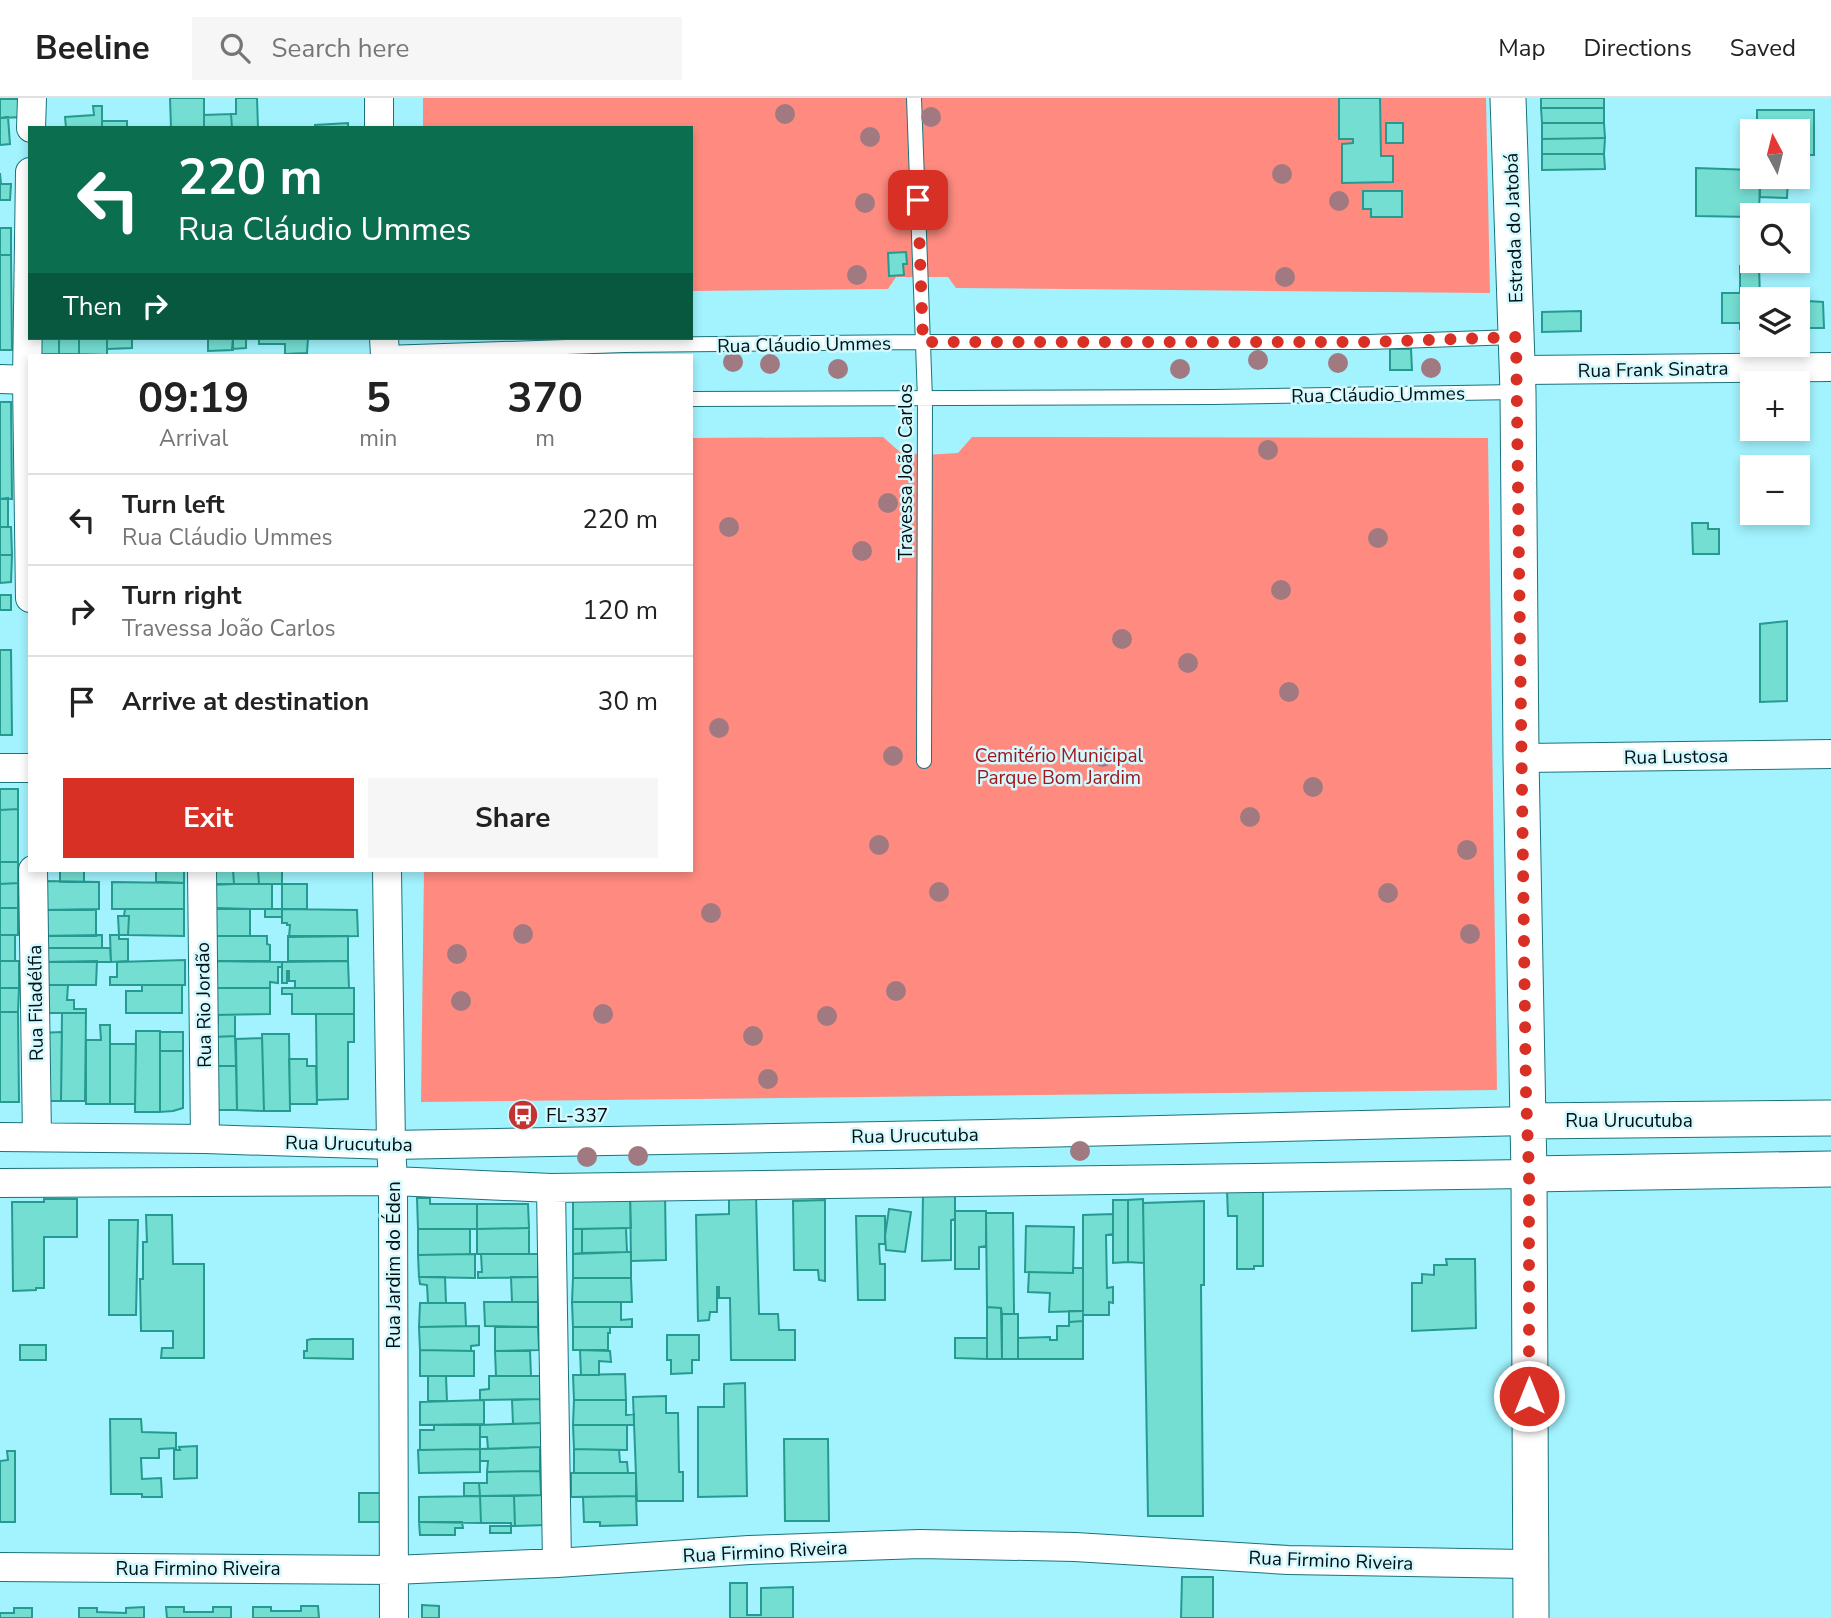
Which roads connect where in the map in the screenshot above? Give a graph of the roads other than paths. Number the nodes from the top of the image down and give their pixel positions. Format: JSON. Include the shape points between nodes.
{"nodes":[{"id":1,"x":32,"y":98,"type":"edge"},
{"id":2,"x":379,"y":98,"type":"edge"},
{"id":3,"x":914,"y":98,"type":"edge"},
{"id":4,"x":1508,"y":98,"type":"edge"},
{"id":5,"x":31,"y":126,"type":"edge"},
{"id":6,"x":379,"y":126,"type":"edge"},
{"id":7,"x":28,"y":207,"type":"edge"},
{"id":8,"x":923,"y":342,"type":"junction"},
{"id":9,"x":385,"y":349,"type":"edge"},
{"id":10,"x":1517,"y":366,"type":"junction"},
{"id":11,"x":1831,"y":367,"type":"edge"},
{"id":12,"x":19,"y":380,"type":"edge"},
{"id":13,"x":693,"y":399,"type":"edge"},
{"id":14,"x":925,"y":399,"type":"junction"},
{"id":15,"x":28,"y":558,"type":"edge"},
{"id":16,"x":1831,"y":754,"type":"edge"},
{"id":17,"x":1521,"y":758,"type":"junction"},
{"id":18,"x":924,"y":761,"type":"dead end"},
{"id":19,"x":0,"y":768,"type":"edge"},
{"id":20,"x":28,"y":768,"type":"edge"},
{"id":21,"x":33,"y":872,"type":"edge"},
{"id":22,"x":202,"y":872,"type":"edge"},
{"id":23,"x":387,"y":872,"type":"edge"},
{"id":24,"x":1831,"y":1118,"type":"edge"},
{"id":25,"x":1527,"y":1121,"type":"junction"},
{"id":26,"x":0,"y":1137,"type":"edge"},
{"id":27,"x":37,"y":1137,"type":"junction"},
{"id":28,"x":205,"y":1139,"type":"junction"},
{"id":29,"x":391,"y":1144,"type":"junction"},
{"id":30,"x":1831,"y":1169,"type":"edge"},
{"id":31,"x":1529,"y":1174,"type":"junction"},
{"id":32,"x":393,"y":1181,"type":"junction"},
{"id":33,"x":0,"y":1183,"type":"edge"},
{"id":34,"x":551,"y":1188,"type":"junction"},
{"id":35,"x":557,"y":1563,"type":"junction"},
{"id":36,"x":1530,"y":1564,"type":"junction"},
{"id":37,"x":0,"y":1567,"type":"edge"},
{"id":38,"x":393,"y":1570,"type":"junction"},
{"id":39,"x":394,"y":1618,"type":"edge"},
{"id":40,"x":1531,"y":1618,"type":"edge"}],
"edges":[{"from":1,"to":5,"type":"street"},
{"from":2,"to":6,"type":"street"},
{"from":3,"to":8,"type":"lane","name":"Travessa João Carlos"},
{"from":4,"to":10,"type":"street","name":"Estrada do Jatobá"},
{"from":7,"to":12,"type":"street"},
{"from":8,"to":9,"type":"lane","name":"Rua Cláudio Ummes"},
{"from":8,"to":10,"type":"lane","name":"Rua Cláudio Ummes","via":[[1369,342]]},
{"from":8,"to":14,"type":"lane","name":"Travessa João Carlos"},
{"from":10,"to":11,"type":"street","name":"Rua Frank Sinatra"},
{"from":10,"to":14,"type":"lane","name":"Rua Cláudio Ummes","via":[[1200,397]]},
{"from":10,"to":17,"type":"street","name":"Estrada do Jatobá"},
{"from":12,"to":15,"type":"street"},
{"from":13,"to":14,"type":"lane","name":"Rua Cláudio Ummes"},
{"from":14,"to":18,"type":"lane","name":"Travessa João Carlos"},
{"from":16,"to":17,"type":"street","name":"Rua Lustosa"},
{"from":17,"to":25,"type":"street","name":"Estrada do Jatobá"},
{"from":19,"to":20,"type":"street"},
{"from":21,"to":27,"type":"street","name":"Rua Filadélfia"},
{"from":22,"to":28,"type":"street","name":"Rua Rio Jordão"},
{"from":23,"to":29,"type":"street","name":"Rua Jardim do Éden"},
{"from":24,"to":25,"type":"street","name":"Rua Urucutuba"},
{"from":25,"to":29,"type":"street","name":"Rua Urucutuba"},
{"from":25,"to":31,"type":"street","name":"Estrada do Jatobá"},
{"from":26,"to":27,"type":"street","name":"Rua Urucutuba"},
{"from":27,"to":28,"type":"street","name":"Rua Urucutuba"},
{"from":28,"to":29,"type":"street","name":"Rua Urucutuba"},
{"from":29,"to":32,"type":"street","name":"Rua Jardim do Éden"},
{"from":30,"to":31,"type":"street","name":"Rua Urucutuba"},
{"from":31,"to":34,"type":"street","name":"Rua Urucutuba"},
{"from":31,"to":36,"type":"street","name":"Estrada do Jatobá"},
{"from":32,"to":33,"type":"street","name":"Rua Urucutuba"},
{"from":32,"to":34,"type":"street","name":"Rua Urucutuba"},
{"from":32,"to":38,"type":"street","name":"Rua Jardim do Éden"},
{"from":34,"to":35,"type":"street"},
{"from":35,"to":36,"type":"street","name":"Rua Firmino Riveira","via":[[920,1544],[1075,1547],[1288,1560]]},
{"from":35,"to":38,"type":"street","name":"Rua Firmino Riveira"},
{"from":36,"to":40,"type":"street","name":"Estrada do Jatobá"},
{"from":37,"to":38,"type":"street","name":"Rua Firmino Riveira"},
{"from":38,"to":39,"type":"street","name":"Rua Jardim do Éden"}]}
